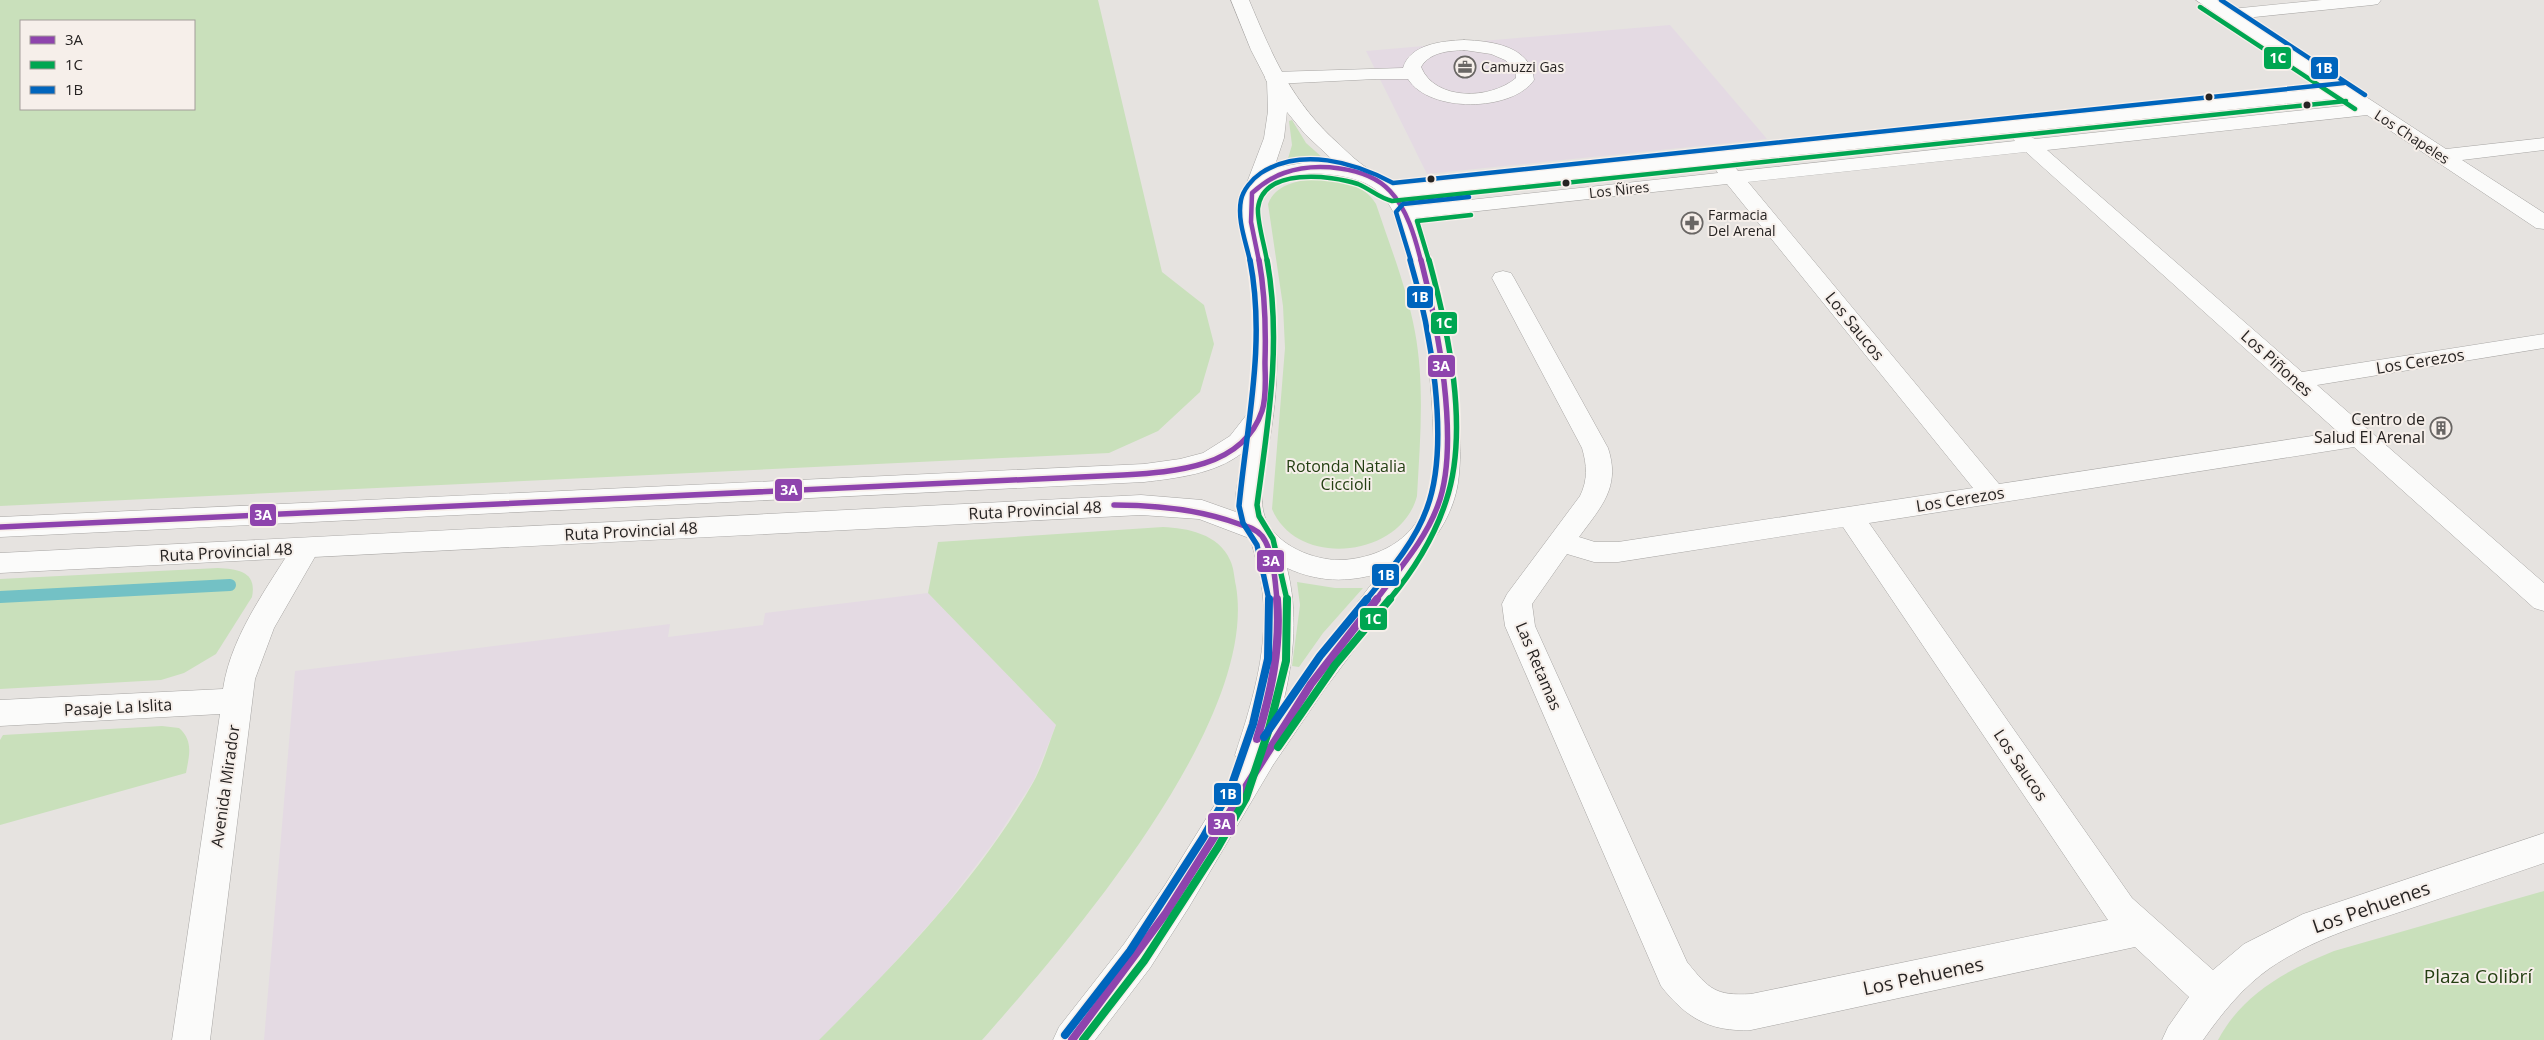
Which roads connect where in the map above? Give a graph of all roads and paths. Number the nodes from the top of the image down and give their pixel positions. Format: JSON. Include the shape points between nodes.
{"nodes":[{"id":1,"x":1240,"y":0,"type":"edge"},
{"id":2,"x":2205,"y":0,"type":"edge"},
{"id":3,"x":2372,"y":0,"type":"edge"},
{"id":4,"x":2227,"y":15,"type":"junction"},
{"id":5,"x":1413,"y":74,"type":"junction"},
{"id":6,"x":1274,"y":78,"type":"junction"},
{"id":7,"x":2344,"y":92,"type":"junction"},
{"id":8,"x":2370,"y":109,"type":"junction"},
{"id":9,"x":2010,"y":127,"type":"junction"},
{"id":10,"x":2544,"y":144,"type":"edge"},
{"id":11,"x":2031,"y":146,"type":"junction"},
{"id":12,"x":2442,"y":156,"type":"junction"},
{"id":13,"x":1716,"y":158,"type":"junction"},
{"id":14,"x":1732,"y":178,"type":"junction"},
{"id":15,"x":1387,"y":188,"type":"junction"},
{"id":16,"x":1252,"y":193,"type":"junction"},
{"id":17,"x":1405,"y":213,"type":"junction"},
{"id":18,"x":2544,"y":223,"type":"edge"},
{"id":19,"x":1502,"y":278,"type":"dead end"},
{"id":20,"x":2544,"y":341,"type":"edge"},
{"id":21,"x":2296,"y":380,"type":"junction"},
{"id":22,"x":1261,"y":413,"type":"junction"},
{"id":23,"x":2360,"y":437,"type":"junction"},
{"id":24,"x":1993,"y":494,"type":"junction"},
{"id":25,"x":1850,"y":516,"type":"junction"},
{"id":26,"x":0,"y":527,"type":"edge"},
{"id":27,"x":1427,"y":530,"type":"junction"},
{"id":28,"x":1261,"y":536,"type":"junction"},
{"id":29,"x":1560,"y":541,"type":"junction"},
{"id":30,"x":306,"y":548,"type":"junction"},
{"id":31,"x":0,"y":563,"type":"edge"},
{"id":32,"x":2544,"y":600,"type":"edge"},
{"id":33,"x":236,"y":700,"type":"junction"},
{"id":34,"x":0,"y":713,"type":"edge"},
{"id":35,"x":1238,"y":794,"type":"junction"},
{"id":36,"x":2544,"y":848,"type":"edge"},
{"id":37,"x":2140,"y":930,"type":"junction"},
{"id":38,"x":2214,"y":994,"type":"junction"},
{"id":39,"x":1706,"y":1007,"type":"joint"},
{"id":40,"x":191,"y":1040,"type":"edge"},
{"id":41,"x":1072,"y":1040,"type":"edge"},
{"id":42,"x":2181,"y":1040,"type":"edge"}],
"edges":[{"from":1,"to":6,"type":"street"},
{"from":2,"to":4,"type":"street","name":"Los Chapeles"},
{"from":3,"to":4,"type":"street"},
{"from":4,"to":7,"type":"street","name":"Los Chapeles"},
{"from":5,"to":5,"type":"street","via":[[1423,86],[1468,99],[1505,95],[1521,86],[1526,74],[1512,56],[1490,48],[1464,45],[1429,51],[1415,61]]},
{"from":5,"to":6,"type":"street"},
{"from":6,"to":15,"type":"street","via":[[1315,134],[1344,160]]},
{"from":6,"to":16,"type":"street","via":[[1278,105],[1276,133],[1268,162]]},
{"from":7,"to":8,"type":"street","name":"Los Chapeles"},
{"from":7,"to":9,"type":"street","name":"Los Ñires"},
{"from":8,"to":11,"type":"street","name":"Los Ñires"},
{"from":8,"to":12,"type":"street","name":"Los Chapeles"},
{"from":9,"to":11,"type":"street","name":"Los Piñones"},
{"from":9,"to":13,"type":"street","name":"Los Ñires"},
{"from":10,"to":12,"type":"street"},
{"from":11,"to":14,"type":"street","name":"Los Ñires"},
{"from":11,"to":21,"type":"street","name":"Los Piñones"},
{"from":12,"to":18,"type":"street","name":"Los Chapeles"},
{"from":13,"to":14,"type":"street","name":"Los Saucos"},
{"from":13,"to":15,"type":"street","name":"Los Ñires"},
{"from":14,"to":17,"type":"street","name":"Los Ñires"},
{"from":14,"to":24,"type":"street","name":"Los Saucos"},
{"from":15,"to":16,"type":"street","via":[[1358,174],[1314,167],[1277,174]]},
{"from":15,"to":17,"type":"street"},
{"from":16,"to":22,"type":"street","via":[[1250,214],[1265,308]]},
{"from":17,"to":27,"type":"street","via":[[1428,290],[1446,420],[1446,475]]},
{"from":19,"to":29,"type":"street","name":"Las Retamas","via":[[1600,461],[1598,488]]},
{"from":20,"to":21,"type":"street","name":"Los Cerezos"},
{"from":21,"to":23,"type":"street","name":"Los Piñones"},
{"from":22,"to":26,"type":"street","name":"Ruta Provincial 48","via":[[1246,437],[1221,456],[1192,467],[1144,473]]},
{"from":22,"to":28,"type":"street","via":[[1248,506]]},
{"from":23,"to":24,"type":"street","name":"Los Cerezos"},
{"from":23,"to":32,"type":"street","name":"Los Piñones"},
{"from":24,"to":25,"type":"street","name":"Los Cerezos"},
{"from":25,"to":29,"type":"street","name":"Los Cerezos","via":[[1608,553]]},
{"from":25,"to":37,"type":"street","name":"Los Saucos","via":[[2105,889]]},
{"from":27,"to":28,"type":"street","via":[[1413,544],[1383,562],[1345,570],[1309,566],[1291,559]]},
{"from":27,"to":35,"type":"street","via":[[1313,681]]},
{"from":28,"to":30,"type":"street","name":"Ruta Provincial 48","via":[[1202,510],[1141,504]]},
{"from":28,"to":35,"type":"street","via":[[1278,597],[1280,627],[1277,660],[1261,726]]},
{"from":29,"to":39,"type":"street","name":"Las Retamas","via":[[1521,594],[1517,604],[1520,626],[1674,974],[1693,998]]},
{"from":30,"to":31,"type":"street","name":"Ruta Provincial 48"},
{"from":30,"to":33,"type":"street","name":"Avenida Mirador","via":[[255,634]]},
{"from":33,"to":34,"type":"street","name":"Pasaje La Islita"},
{"from":33,"to":40,"type":"street","name":"Avenida Mirador"},
{"from":35,"to":41,"type":"street","via":[[1178,896],[1137,956]]},
{"from":36,"to":38,"type":"street","name":"Los Pehuenes","via":[[2298,932],[2267,949]]},
{"from":37,"to":38,"type":"street","name":"Los Saucos"},
{"from":37,"to":39,"type":"street","name":"Los Pehuenes","via":[[1751,1012],[1720,1012]]},
{"from":38,"to":42,"type":"street","name":"Los Pehuenes"}]}
